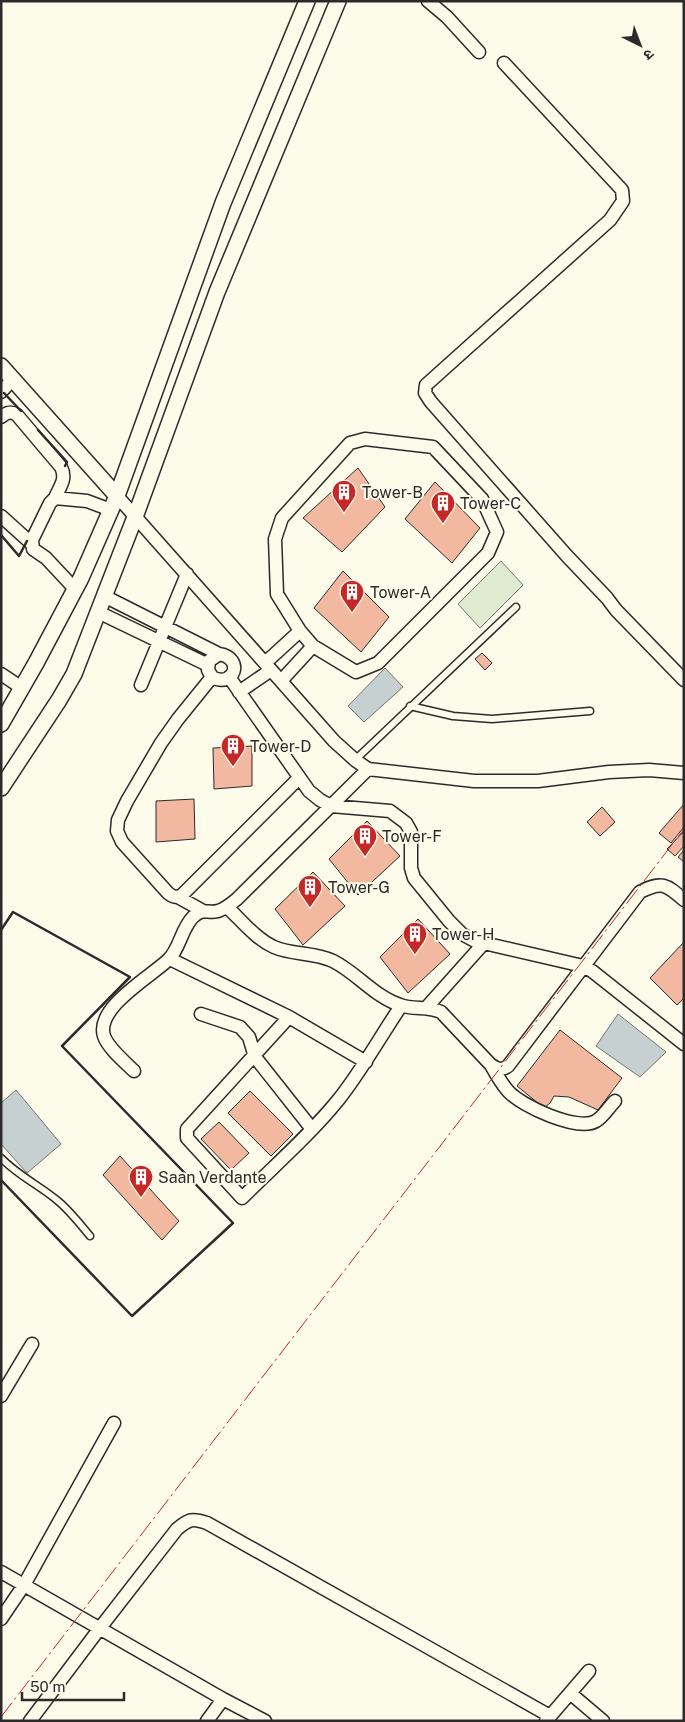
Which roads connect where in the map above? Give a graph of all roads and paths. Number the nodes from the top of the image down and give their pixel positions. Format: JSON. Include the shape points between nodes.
{"nodes":[{"id":1,"x":307,"y":1,"type":"edge"},
{"id":2,"x":338,"y":1,"type":"edge"},
{"id":3,"x":428,"y":1,"type":"edge"},
{"id":4,"x":479,"y":52,"type":"dead end"},
{"id":5,"x":504,"y":64,"type":"dead end"},
{"id":6,"x":1,"y":366,"type":"edge"},
{"id":7,"x":13,"y":379,"type":"junction"},
{"id":8,"x":1,"y":392,"type":"edge"},
{"id":9,"x":1,"y":416,"type":"edge"},
{"id":10,"x":55,"y":498,"type":"junction"},
{"id":11,"x":114,"y":503,"type":"junction"},
{"id":12,"x":1,"y":516,"type":"edge"},
{"id":13,"x":135,"y":516,"type":"junction"},
{"id":14,"x":32,"y":543,"type":"junction"},
{"id":15,"x":187,"y":574,"type":"junction"},
{"id":16,"x":76,"y":589,"type":"junction"},
{"id":17,"x":104,"y":596,"type":"junction"},
{"id":18,"x":516,"y":607,"type":"dead end"},
{"id":19,"x":98,"y":612,"type":"junction"},
{"id":20,"x":165,"y":626,"type":"junction"},
{"id":21,"x":300,"y":631,"type":"junction"},
{"id":22,"x":158,"y":641,"type":"junction"},
{"id":23,"x":313,"y":646,"type":"junction"},
{"id":24,"x":219,"y":654,"type":"junction"},
{"id":25,"x":268,"y":667,"type":"junction"},
{"id":26,"x":210,"y":671,"type":"junction"},
{"id":27,"x":1,"y":674,"type":"edge"},
{"id":28,"x":229,"y":677,"type":"junction"},
{"id":29,"x":684,"y":680,"type":"edge"},
{"id":30,"x":281,"y":681,"type":"junction"},
{"id":31,"x":140,"y":685,"type":"dead end"},
{"id":32,"x":22,"y":688,"type":"junction"},
{"id":33,"x":240,"y":692,"type":"junction"},
{"id":34,"x":410,"y":706,"type":"junction"},
{"id":35,"x":590,"y":711,"type":"dead end"},
{"id":36,"x":1,"y":724,"type":"edge"},
{"id":37,"x":355,"y":760,"type":"junction"},
{"id":38,"x":368,"y":768,"type":"junction"},
{"id":39,"x":684,"y":773,"type":"edge"},
{"id":40,"x":299,"y":778,"type":"junction"},
{"id":41,"x":1,"y":788,"type":"edge"},
{"id":42,"x":331,"y":806,"type":"junction"},
{"id":43,"x":178,"y":897,"type":"junction"},
{"id":44,"x":684,"y":900,"type":"edge"},
{"id":45,"x":227,"y":907,"type":"junction"},
{"id":46,"x":203,"y":911,"type":"junction"},
{"id":47,"x":484,"y":943,"type":"junction"},
{"id":48,"x":170,"y":959,"type":"junction"},
{"id":49,"x":583,"y":966,"type":"junction"},
{"id":50,"x":401,"y":1006,"type":"junction"},
{"id":51,"x":426,"y":1008,"type":"junction"},
{"id":52,"x":201,"y":1014,"type":"dead end"},
{"id":53,"x":289,"y":1017,"type":"junction"},
{"id":54,"x":684,"y":1044,"type":"edge"},
{"id":55,"x":254,"y":1055,"type":"junction"},
{"id":56,"x":366,"y":1062,"type":"junction"},
{"id":57,"x":491,"y":1065,"type":"junction"},
{"id":58,"x":134,"y":1071,"type":"dead end"},
{"id":59,"x":615,"y":1101,"type":"dead end"},
{"id":60,"x":312,"y":1128,"type":"junction"},
{"id":61,"x":1,"y":1158,"type":"edge"},
{"id":62,"x":90,"y":1236,"type":"dead end"},
{"id":63,"x":32,"y":1344,"type":"dead end"},
{"id":64,"x":1,"y":1396,"type":"edge"},
{"id":65,"x":114,"y":1423,"type":"dead end"},
{"id":66,"x":1,"y":1572,"type":"edge"},
{"id":67,"x":24,"y":1584,"type":"junction"},
{"id":68,"x":1,"y":1619,"type":"edge"},
{"id":69,"x":100,"y":1628,"type":"junction"},
{"id":70,"x":589,"y":1672,"type":"dead end"},
{"id":71,"x":570,"y":1693,"type":"junction"},
{"id":72,"x":223,"y":1699,"type":"junction"},
{"id":73,"x":548,"y":1719,"type":"edge"},
{"id":74,"x":30,"y":1721,"type":"edge"},
{"id":75,"x":207,"y":1721,"type":"edge"},
{"id":76,"x":265,"y":1721,"type":"edge"},
{"id":77,"x":603,"y":1721,"type":"edge"}],
"edges":[{"from":1,"to":11,"type":"street","via":[[223,204]]},
{"from":2,"to":13,"type":"street","via":[[217,292]]},
{"from":3,"to":4,"type":"street"},
{"from":5,"to":29,"type":"street","via":[[622,190],[623,201],[610,220],[426,385],[424,393],[567,556]]},
{"from":6,"to":7,"type":"street"},
{"from":7,"to":8,"type":"street"},
{"from":7,"to":11,"type":"street"},
{"from":9,"to":10,"type":"street","via":[[12,412],[17,415],[61,467],[65,474]]},
{"from":10,"to":11,"type":"street"},
{"from":10,"to":14,"type":"street"},
{"from":11,"to":13,"type":"street"},
{"from":11,"to":16,"type":"street"},
{"from":12,"to":14,"type":"street"},
{"from":13,"to":15,"type":"street"},
{"from":13,"to":17,"type":"street"},
{"from":14,"to":16,"type":"street","via":[[33,549]]},
{"from":15,"to":20,"type":"street"},
{"from":15,"to":25,"type":"street"},
{"from":16,"to":32,"type":"street"},
{"from":17,"to":19,"type":"street"},
{"from":17,"to":20,"type":"street"},
{"from":18,"to":34,"type":"lane"},
{"from":19,"to":22,"type":"street"},
{"from":19,"to":41,"type":"street","via":[[74,674]]},
{"from":20,"to":22,"type":"street"},
{"from":20,"to":24,"type":"street"},
{"from":21,"to":23,"type":"street"},
{"from":21,"to":23,"type":"street","via":[[277,594],[275,539],[282,518],[350,443],[366,439],[433,447],[482,499],[497,532],[488,553],[378,663],[356,672]]},
{"from":21,"to":25,"type":"street"},
{"from":22,"to":26,"type":"street"},
{"from":22,"to":31,"type":"street"},
{"from":23,"to":30,"type":"street"},
{"from":24,"to":26,"type":"street","via":[[212,658]]},
{"from":24,"to":28,"type":"street","via":[[233,661],[234,670]]},
{"from":25,"to":30,"type":"street"},
{"from":25,"to":33,"type":"street"},
{"from":26,"to":28,"type":"street","via":[[221,680]]},
{"from":26,"to":43,"type":"street","via":[[161,743],[118,820],[117,831],[122,842],[168,894]]},
{"from":27,"to":32,"type":"street"},
{"from":28,"to":33,"type":"street"},
{"from":30,"to":37,"type":"street"},
{"from":32,"to":36,"type":"street"},
{"from":33,"to":40,"type":"street"},
{"from":34,"to":35,"type":"lane","via":[[453,716],[492,719]]},
{"from":34,"to":37,"type":"lane"},
{"from":37,"to":38,"type":"street"},
{"from":38,"to":39,"type":"street","via":[[474,781],[538,781],[649,770]]},
{"from":38,"to":42,"type":"street"},
{"from":40,"to":42,"type":"street","via":[[309,791]]},
{"from":40,"to":43,"type":"street"},
{"from":42,"to":45,"type":"street"},
{"from":42,"to":47,"type":"street","via":[[390,811],[406,823],[411,832],[414,878],[462,934]]},
{"from":43,"to":46,"type":"street"},
{"from":44,"to":49,"type":"street","via":[[660,884],[640,892]]},
{"from":45,"to":46,"type":"street","via":[[216,912]]},
{"from":45,"to":50,"type":"street","via":[[263,940],[286,950],[332,961]]},
{"from":46,"to":48,"type":"street","via":[[192,918]]},
{"from":47,"to":49,"type":"street"},
{"from":47,"to":51,"type":"street"},
{"from":48,"to":53,"type":"street"},
{"from":48,"to":58,"type":"street","via":[[118,1001],[103,1028],[108,1043]]},
{"from":49,"to":54,"type":"street"},
{"from":49,"to":57,"type":"street","via":[[508,1066],[498,1069]]},
{"from":50,"to":51,"type":"street"},
{"from":50,"to":56,"type":"street"},
{"from":51,"to":57,"type":"street","via":[[446,1016]]},
{"from":52,"to":55,"type":"street","via":[[240,1027],[249,1037]]},
{"from":53,"to":55,"type":"street"},
{"from":53,"to":56,"type":"street"},
{"from":55,"to":60,"type":"street"},
{"from":55,"to":60,"type":"street","via":[[187,1128],[187,1138],[242,1198]]},
{"from":56,"to":60,"type":"street"},
{"from":57,"to":59,"type":"street","via":[[508,1092],[525,1105],[550,1116],[590,1123],[597,1121]]},
{"from":61,"to":62,"type":"lane","via":[[57,1200]]},
{"from":63,"to":64,"type":"street"},
{"from":65,"to":67,"type":"street"},
{"from":66,"to":67,"type":"street"},
{"from":67,"to":68,"type":"street"},
{"from":67,"to":69,"type":"street"},
{"from":69,"to":72,"type":"street"},
{"from":69,"to":73,"type":"street","via":[[178,1529],[187,1520],[196,1520],[207,1523]]},
{"from":69,"to":74,"type":"street"},
{"from":70,"to":71,"type":"street"},
{"from":71,"to":73,"type":"street"},
{"from":71,"to":77,"type":"street"},
{"from":72,"to":75,"type":"street"},
{"from":72,"to":76,"type":"street"}]}
